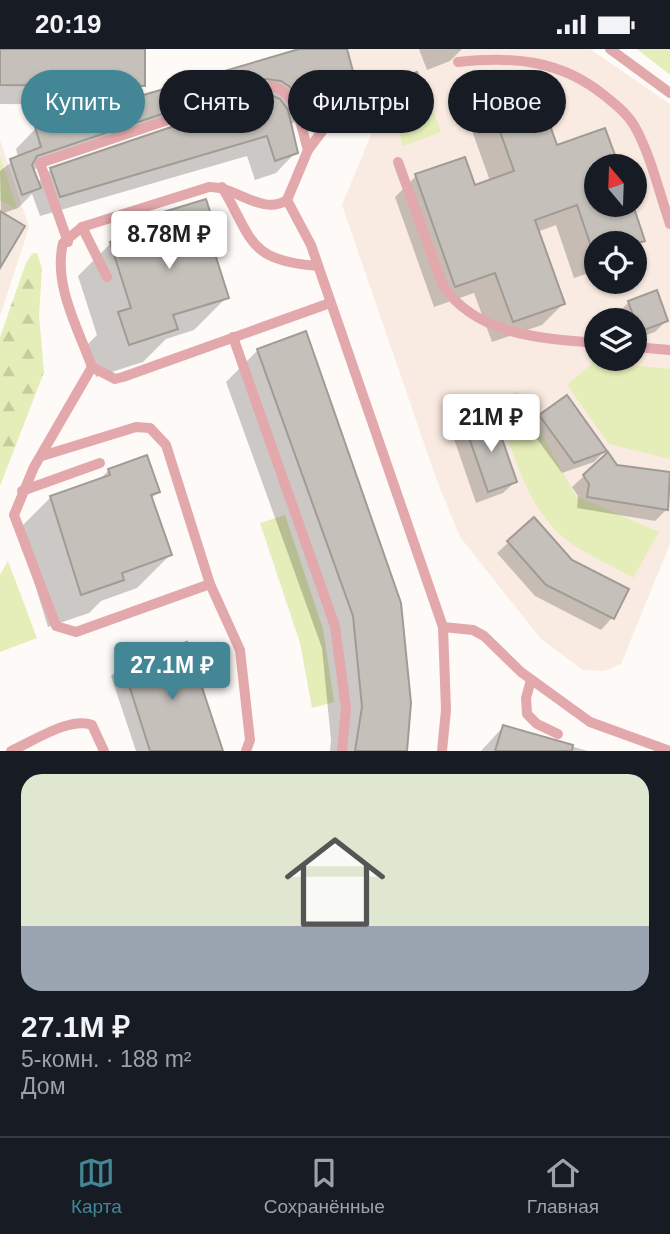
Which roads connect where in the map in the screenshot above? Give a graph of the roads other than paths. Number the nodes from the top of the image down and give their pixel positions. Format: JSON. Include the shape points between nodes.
{"nodes":[{"id":1,"x":610,"y":49,"type":"edge"},
{"id":2,"x":458,"y":62,"type":"dead end"},
{"id":3,"x":670,"y":93,"type":"edge"},
{"id":4,"x":321,"y":133,"type":"edge"},
{"id":5,"x":308,"y":150,"type":"junction"},
{"id":6,"x":397,"y":162,"type":"dead end"},
{"id":7,"x":222,"y":187,"type":"junction"},
{"id":8,"x":287,"y":200,"type":"junction"},
{"id":9,"x":670,"y":224,"type":"edge"},
{"id":10,"x":82,"y":227,"type":"junction"},
{"id":11,"x":68,"y":242,"type":"junction"},
{"id":12,"x":318,"y":266,"type":"junction"},
{"id":13,"x":107,"y":277,"type":"dead end"},
{"id":14,"x":330,"y":303,"type":"junction"},
{"id":15,"x":233,"y":337,"type":"junction"},
{"id":16,"x":584,"y":341,"type":"edge"},
{"id":17,"x":647,"y":348,"type":"edge"},
{"id":18,"x":670,"y":350,"type":"edge"},
{"id":19,"x":92,"y":367,"type":"junction"},
{"id":20,"x":42,"y":456,"type":"junction"},
{"id":21,"x":100,"y":463,"type":"dead end"},
{"id":22,"x":22,"y":491,"type":"junction"},
{"id":23,"x":210,"y":584,"type":"junction"},
{"id":24,"x":443,"y":627,"type":"junction"},
{"id":25,"x":531,"y":680,"type":"junction"},
{"id":26,"x":558,"y":734,"type":"dead end"},
{"id":27,"x":11,"y":751,"type":"edge"},
{"id":28,"x":104,"y":751,"type":"edge"},
{"id":29,"x":246,"y":751,"type":"edge"},
{"id":30,"x":342,"y":751,"type":"edge"},
{"id":31,"x":442,"y":751,"type":"edge"},
{"id":32,"x":670,"y":751,"type":"edge"}],
"edges":[{"from":1,"to":3,"type":"lane"},
{"from":2,"to":9,"type":"lane","via":[[529,60],[567,71],[593,86],[625,112],[635,127]]},
{"from":4,"to":5,"type":"lane"},
{"from":5,"to":8,"type":"lane"},
{"from":5,"to":11,"type":"lane","via":[[289,96],[269,86],[41,159]]},
{"from":6,"to":16,"type":"lane","via":[[452,300],[497,328]]},
{"from":7,"to":8,"type":"lane","via":[[258,203],[275,205]]},
{"from":7,"to":10,"type":"lane"},
{"from":7,"to":12,"type":"lane","via":[[257,249],[293,264]]},
{"from":8,"to":12,"type":"lane"},
{"from":10,"to":11,"type":"lane"},
{"from":10,"to":13,"type":"lane"},
{"from":11,"to":19,"type":"lane","via":[[63,243],[60,270]]},
{"from":12,"to":14,"type":"lane"},
{"from":14,"to":15,"type":"lane"},
{"from":14,"to":24,"type":"lane"},
{"from":15,"to":19,"type":"lane","via":[[116,379]]},
{"from":15,"to":30,"type":"lane","via":[[335,626],[346,708]]},
{"from":17,"to":18,"type":"lane"},
{"from":19,"to":20,"type":"lane"},
{"from":20,"to":22,"type":"lane"},
{"from":20,"to":23,"type":"lane","via":[[136,427],[150,428],[166,445]]},
{"from":21,"to":22,"type":"lane"},
{"from":22,"to":23,"type":"lane","via":[[13,515],[57,626],[76,632]]},
{"from":23,"to":29,"type":"lane","via":[[240,650],[250,740]]},
{"from":24,"to":25,"type":"lane","via":[[484,636]]},
{"from":24,"to":31,"type":"lane","via":[[446,711]]},
{"from":25,"to":26,"type":"lane","via":[[527,714]]},
{"from":25,"to":32,"type":"lane","via":[[590,722]]},
{"from":27,"to":28,"type":"lane","via":[[85,722],[92,725]]}]}
